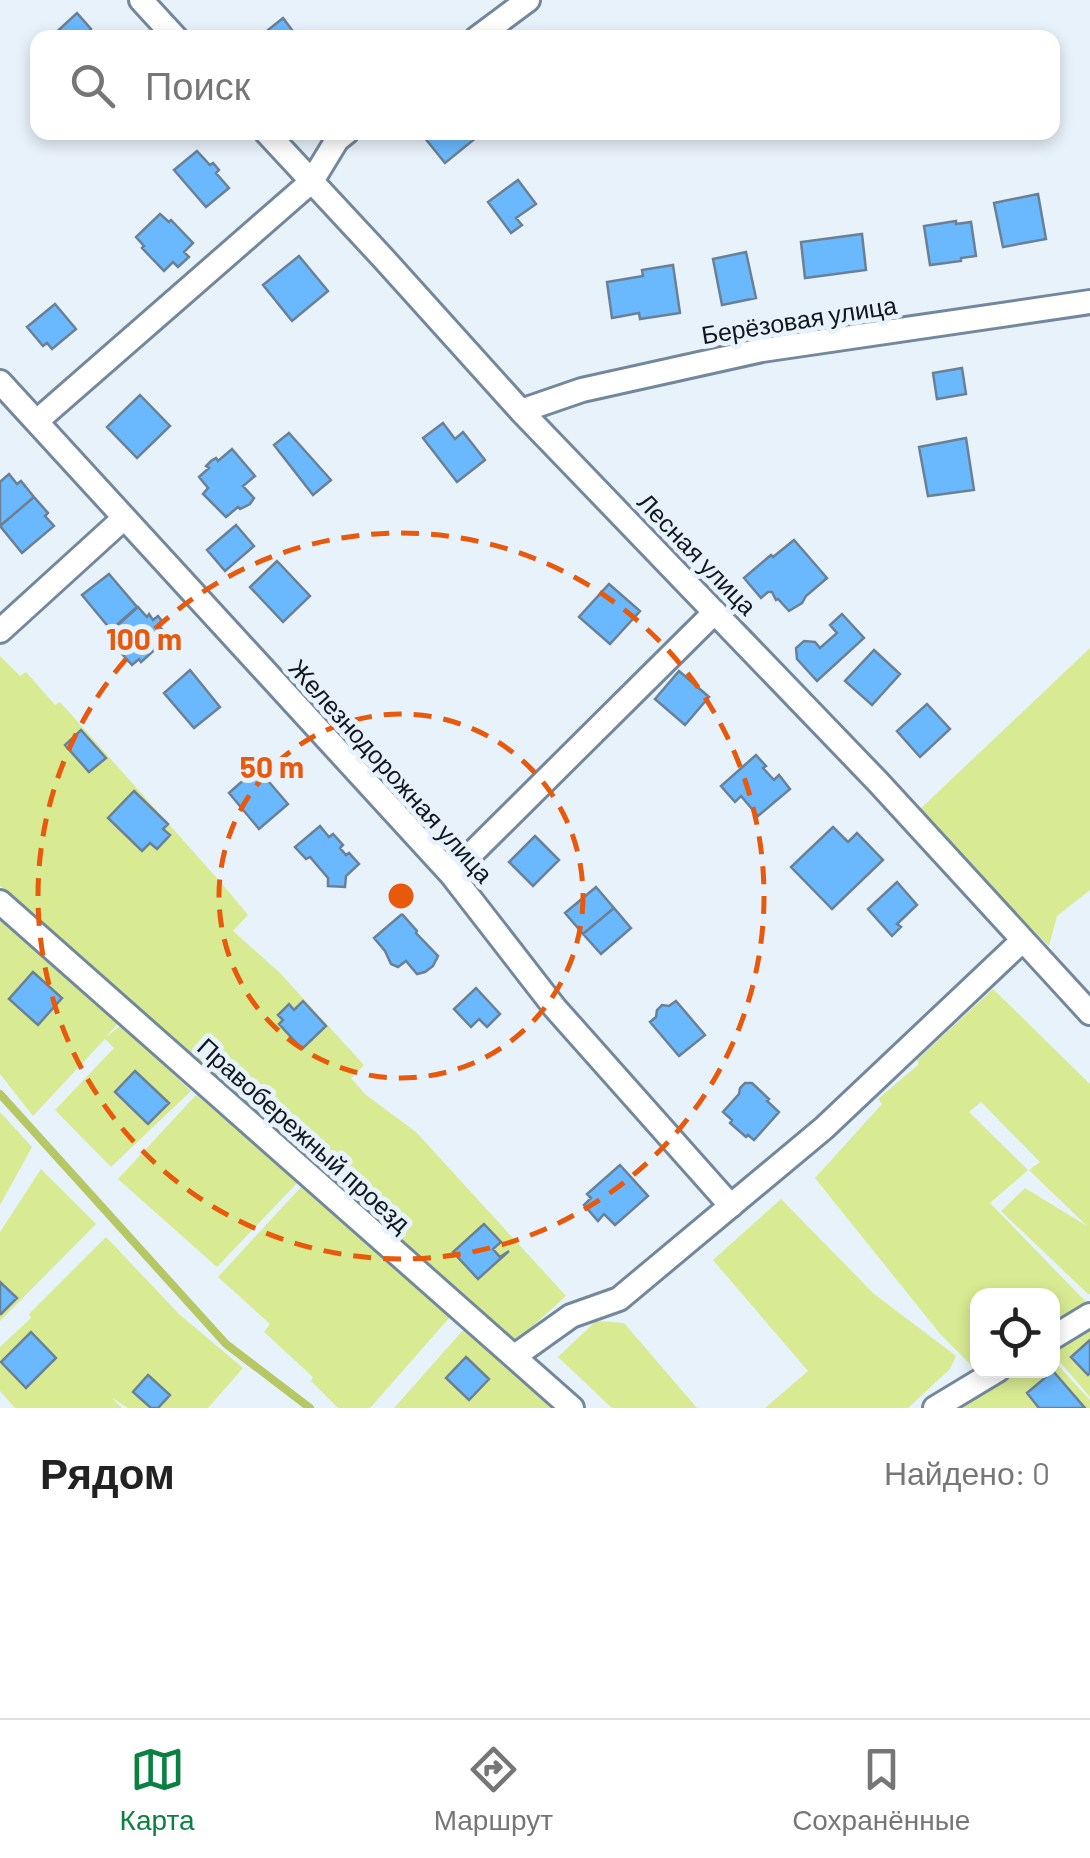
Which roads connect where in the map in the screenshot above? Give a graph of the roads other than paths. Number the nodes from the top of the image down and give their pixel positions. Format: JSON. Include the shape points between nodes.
{"nodes":[{"id":1,"x":141,"y":0,"type":"edge"},
{"id":2,"x":528,"y":0,"type":"edge"},
{"id":3,"x":169,"y":30,"type":"edge"},
{"id":4,"x":488,"y":30,"type":"edge"},
{"id":5,"x":274,"y":140,"type":"edge"},
{"id":6,"x":337,"y":140,"type":"edge"},
{"id":7,"x":312,"y":181,"type":"junction"},
{"id":8,"x":1090,"y":302,"type":"edge"},
{"id":9,"x":0,"y":382,"type":"edge"},
{"id":10,"x":521,"y":411,"type":"junction"},
{"id":11,"x":38,"y":422,"type":"junction"},
{"id":12,"x":123,"y":519,"type":"junction"},
{"id":13,"x":714,"y":612,"type":"junction"},
{"id":14,"x":0,"y":630,"type":"edge"},
{"id":15,"x":450,"y":874,"type":"junction"},
{"id":16,"x":0,"y":902,"type":"edge"},
{"id":17,"x":1024,"y":940,"type":"junction"},
{"id":18,"x":1090,"y":1013,"type":"edge"},
{"id":19,"x":731,"y":1206,"type":"junction"},
{"id":20,"x":1090,"y":1316,"type":"edge"},
{"id":21,"x":1060,"y":1333,"type":"edge"},
{"id":22,"x":515,"y":1356,"type":"junction"},
{"id":23,"x":985,"y":1378,"type":"edge"},
{"id":24,"x":572,"y":1408,"type":"edge"},
{"id":25,"x":935,"y":1408,"type":"edge"}],
"edges":[{"from":1,"to":3,"type":"street"},
{"from":2,"to":4,"type":"street"},
{"from":5,"to":7,"type":"street","name":"Лесная улица"},
{"from":6,"to":7,"type":"street"},
{"from":7,"to":10,"type":"street","name":"Лесная улица"},
{"from":7,"to":11,"type":"street"},
{"from":8,"to":10,"type":"street","name":"Берёзовая улица","via":[[762,350],[582,390]]},
{"from":9,"to":11,"type":"street","name":"Железнодорожная улица"},
{"from":10,"to":13,"type":"street","name":"Лесная улица"},
{"from":11,"to":12,"type":"street","name":"Железнодорожная улица"},
{"from":12,"to":14,"type":"street"},
{"from":12,"to":15,"type":"street","name":"Железнодорожная улица"},
{"from":13,"to":15,"type":"street"},
{"from":13,"to":17,"type":"street","name":"Лесная улица"},
{"from":15,"to":19,"type":"street","name":"Железнодорожная улица","via":[[554,1008]]},
{"from":16,"to":22,"type":"street","name":"Правобережный проезд"},
{"from":17,"to":18,"type":"street","name":"Лесная улица"},
{"from":17,"to":19,"type":"street"},
{"from":19,"to":22,"type":"street","via":[[620,1298],[572,1316]]},
{"from":20,"to":21,"type":"street"},
{"from":22,"to":24,"type":"street","name":"Правобережный проезд"},
{"from":23,"to":25,"type":"street"}]}
